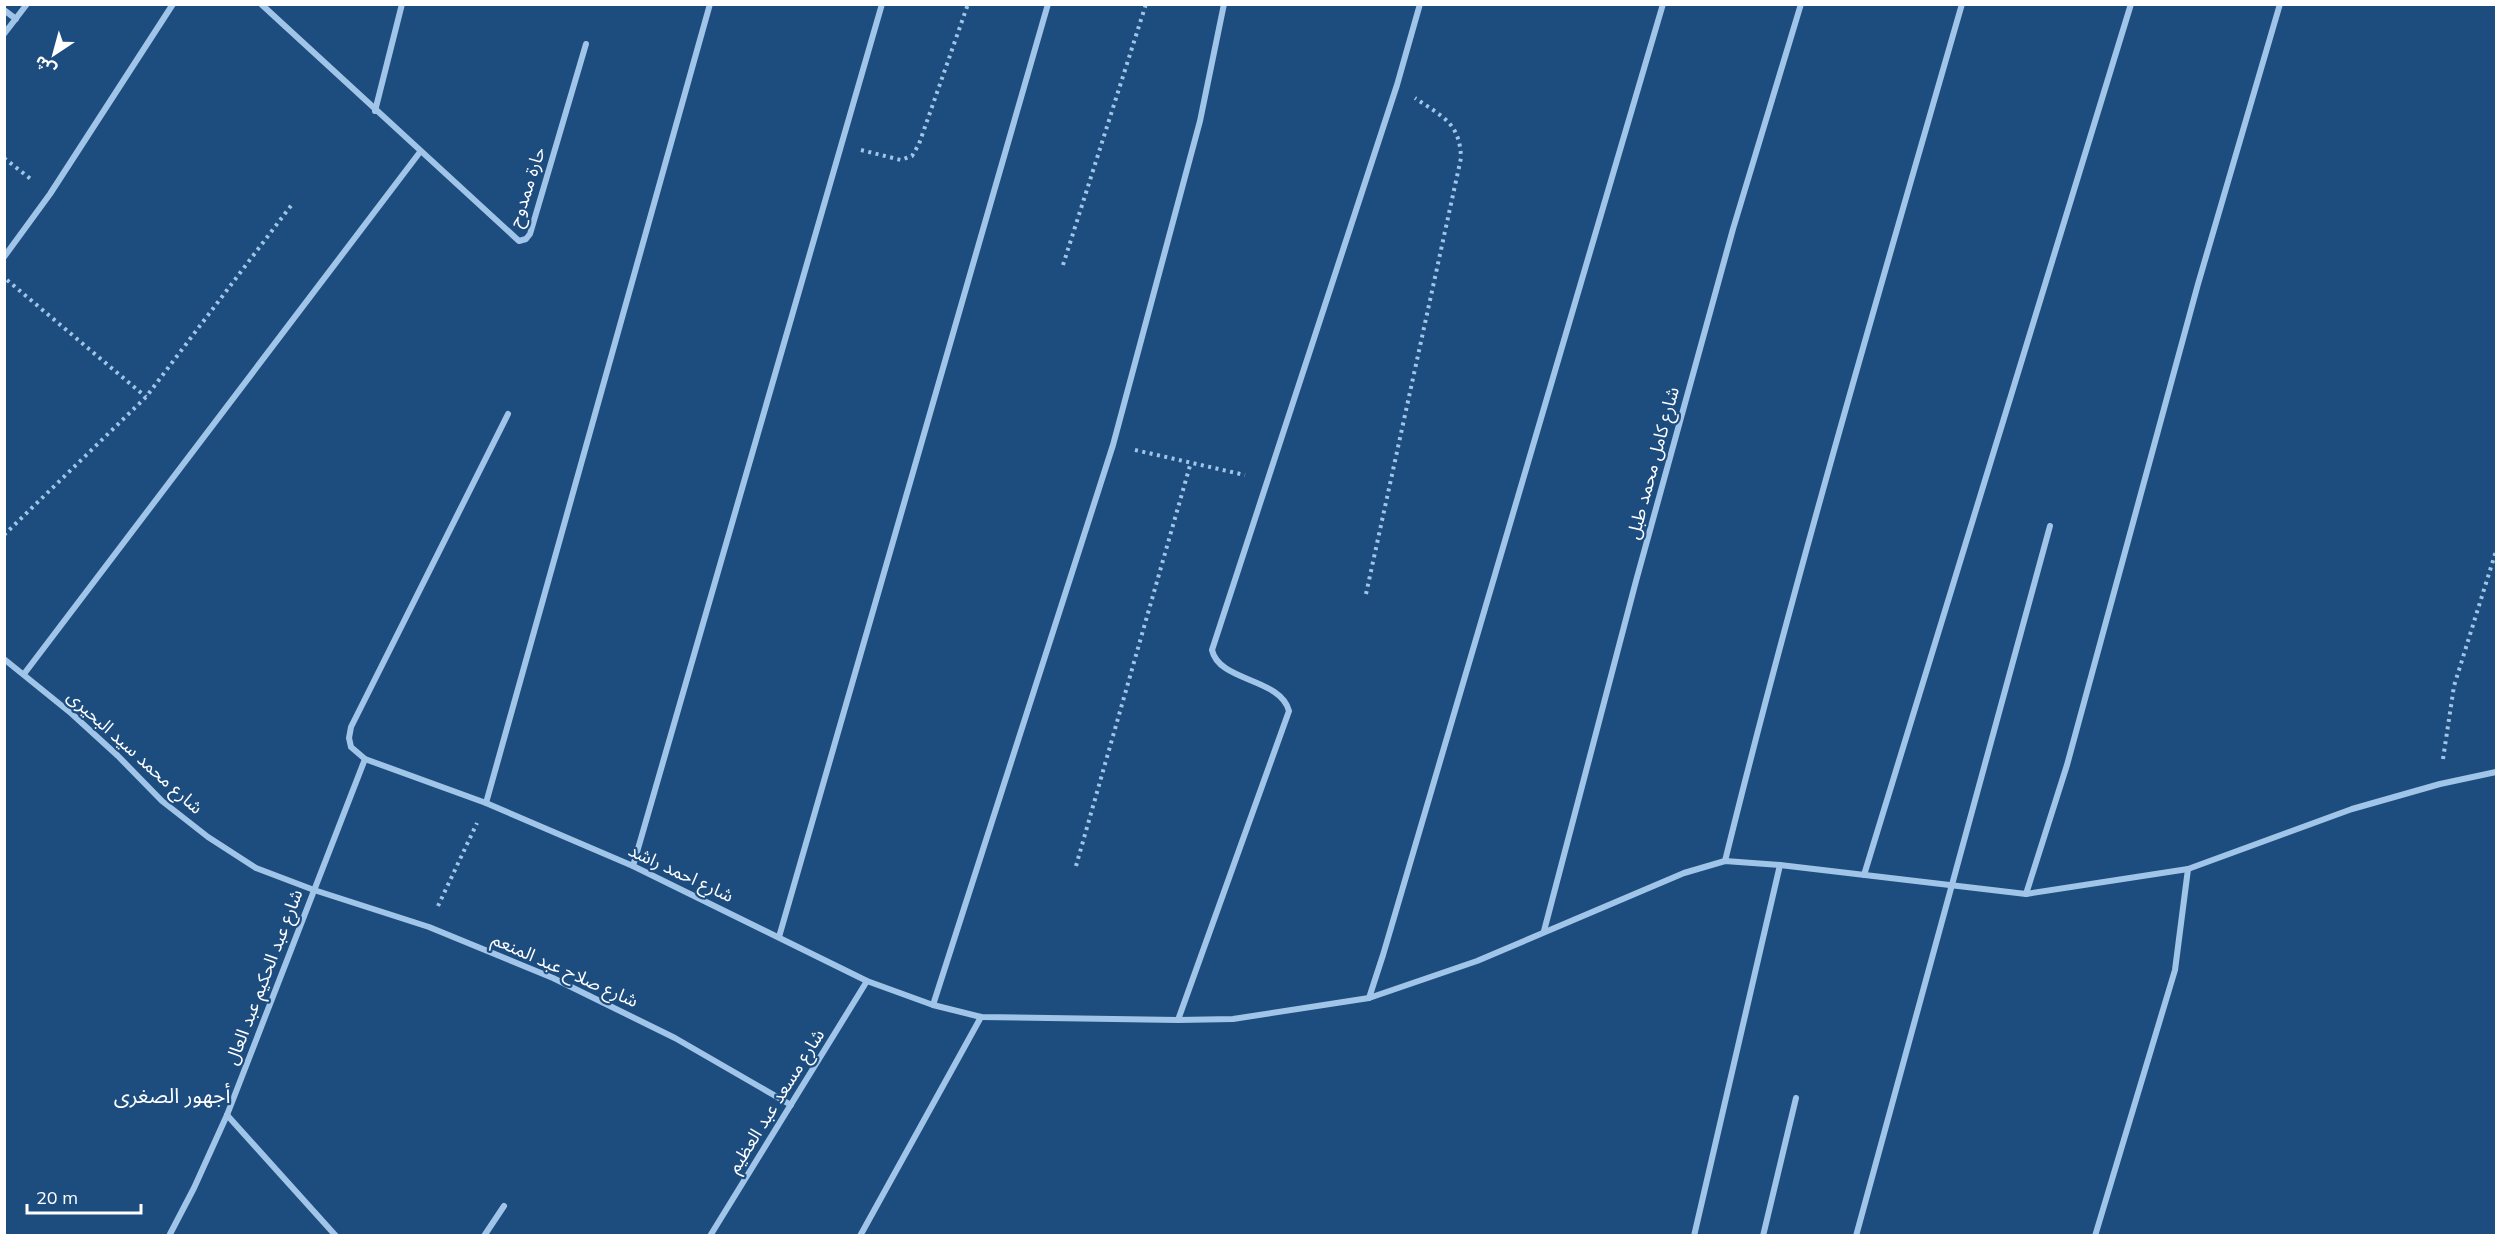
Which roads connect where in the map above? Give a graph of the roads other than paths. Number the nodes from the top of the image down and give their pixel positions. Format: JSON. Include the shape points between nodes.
{"nodes":[{"id":1,"x":27,"y":4,"type":"edge"},
{"id":2,"x":173,"y":4,"type":"edge"},
{"id":3,"x":261,"y":4,"type":"edge"},
{"id":4,"x":402,"y":4,"type":"edge"},
{"id":5,"x":710,"y":4,"type":"edge"},
{"id":6,"x":882,"y":4,"type":"edge"},
{"id":7,"x":1048,"y":4,"type":"edge"},
{"id":8,"x":1224,"y":4,"type":"edge"},
{"id":9,"x":1420,"y":4,"type":"edge"},
{"id":10,"x":1663,"y":4,"type":"edge"},
{"id":11,"x":1801,"y":4,"type":"edge"},
{"id":12,"x":1962,"y":4,"type":"edge"},
{"id":13,"x":2131,"y":4,"type":"edge"},
{"id":14,"x":2280,"y":4,"type":"edge"},
{"id":15,"x":4,"y":10,"type":"edge"},
{"id":16,"x":16,"y":19,"type":"junction"},
{"id":17,"x":4,"y":34,"type":"edge"},
{"id":18,"x":586,"y":44,"type":"dead end"},
{"id":19,"x":375,"y":111,"type":"junction"},
{"id":20,"x":420,"y":152,"type":"junction"},
{"id":21,"x":4,"y":257,"type":"edge"},
{"id":22,"x":508,"y":414,"type":"dead end"},
{"id":23,"x":2050,"y":526,"type":"dead end"},
{"id":24,"x":4,"y":659,"type":"edge"},
{"id":25,"x":24,"y":674,"type":"junction"},
{"id":26,"x":365,"y":759,"type":"junction"},
{"id":27,"x":2496,"y":772,"type":"edge"},
{"id":28,"x":486,"y":803,"type":"junction"},
{"id":29,"x":1725,"y":861,"type":"junction"},
{"id":30,"x":1780,"y":865,"type":"junction"},
{"id":31,"x":633,"y":866,"type":"junction"},
{"id":32,"x":2188,"y":869,"type":"junction"},
{"id":33,"x":1864,"y":875,"type":"junction"},
{"id":34,"x":1951,"y":886,"type":"junction"},
{"id":35,"x":315,"y":890,"type":"junction"},
{"id":36,"x":2026,"y":894,"type":"junction"},
{"id":37,"x":1544,"y":931,"type":"junction"},
{"id":38,"x":779,"y":937,"type":"junction"},
{"id":39,"x":867,"y":981,"type":"junction"},
{"id":40,"x":1368,"y":998,"type":"junction"},
{"id":41,"x":933,"y":1005,"type":"junction"},
{"id":42,"x":981,"y":1017,"type":"junction"},
{"id":43,"x":1178,"y":1020,"type":"junction"},
{"id":44,"x":1796,"y":1098,"type":"dead end"},
{"id":45,"x":791,"y":1105,"type":"junction"},
{"id":46,"x":227,"y":1115,"type":"junction"},
{"id":47,"x":504,"y":1206,"type":"dead end"},
{"id":48,"x":169,"y":1236,"type":"edge"},
{"id":49,"x":336,"y":1236,"type":"edge"},
{"id":50,"x":484,"y":1236,"type":"edge"},
{"id":51,"x":710,"y":1236,"type":"edge"},
{"id":52,"x":860,"y":1236,"type":"edge"},
{"id":53,"x":1694,"y":1236,"type":"edge"},
{"id":54,"x":1762,"y":1236,"type":"edge"},
{"id":55,"x":1856,"y":1236,"type":"edge"},
{"id":56,"x":2095,"y":1236,"type":"edge"}],
"edges":[{"from":1,"to":16,"type":"street"},
{"from":2,"to":21,"type":"street","via":[[50,194]]},
{"from":3,"to":19,"type":"street"},
{"from":4,"to":19,"type":"street"},
{"from":5,"to":28,"type":"street"},
{"from":6,"to":31,"type":"street"},
{"from":7,"to":38,"type":"street"},
{"from":8,"to":41,"type":"street","via":[[1200,121],[1113,445]]},
{"from":9,"to":43,"type":"street","via":[[1212,650],[1219,663],[1281,696],[1289,711]]},
{"from":10,"to":40,"type":"street"},
{"from":11,"to":37,"type":"street","name":"شارع كامل محمد طبل","via":[[1723,263]]},
{"from":12,"to":29,"type":"street","via":[[1831,460]]},
{"from":13,"to":33,"type":"street"},
{"from":14,"to":36,"type":"street","via":[[2198,284],[2067,765]]},
{"from":15,"to":16,"type":"street"},
{"from":16,"to":17,"type":"street"},
{"from":18,"to":20,"type":"street","name":"حارة ممدوح","via":[[526,239],[519,241],[513,237]]},
{"from":19,"to":20,"type":"street"},
{"from":20,"to":25,"type":"street"},
{"from":22,"to":26,"type":"street","via":[[351,727],[351,747]]},
{"from":23,"to":34,"type":"street"},
{"from":24,"to":25,"type":"street","name":"شارع محمد سيد البحيرى"},
{"from":25,"to":35,"type":"street","name":"شارع محمد سيد البحيرى","via":[[118,756],[162,801],[208,837],[256,868]]},
{"from":26,"to":28,"type":"street","name":"شارع احمد راشد"},
{"from":26,"to":35,"type":"street","name":"شارع عبد الحكيم عبد العال"},
{"from":27,"to":32,"type":"street","via":[[2352,809]]},
{"from":28,"to":31,"type":"street","name":"شارع احمد راشد"},
{"from":29,"to":30,"type":"street"},
{"from":29,"to":37,"type":"street","name":"شارع احمد راشد","via":[[1684,873]]},
{"from":30,"to":33,"type":"street"},
{"from":30,"to":53,"type":"street"},
{"from":31,"to":38,"type":"street","name":"شارع احمد راشد"},
{"from":32,"to":36,"type":"street"},
{"from":32,"to":56,"type":"street","via":[[2175,970]]},
{"from":33,"to":34,"type":"street"},
{"from":34,"to":36,"type":"street"},
{"from":34,"to":55,"type":"street"},
{"from":35,"to":45,"type":"street","name":"شارع صلاح عبد المنعم","via":[[429,927],[553,978],[665,1033]]},
{"from":35,"to":46,"type":"street","name":"شارع عبد الحكيم عبد العال"},
{"from":37,"to":40,"type":"street","name":"شارع احمد راشد","via":[[1477,961]]},
{"from":38,"to":39,"type":"street","name":"شارع احمد راشد"},
{"from":39,"to":41,"type":"street","name":"شارع احمد راشد"},
{"from":39,"to":45,"type":"street","name":"شارع مسعد عبد العظيم"},
{"from":40,"to":43,"type":"street","name":"شارع احمد راشد","via":[[1233,1019]]},
{"from":41,"to":42,"type":"street","name":"شارع احمد راشد"},
{"from":42,"to":43,"type":"street","name":"شارع احمد راشد"},
{"from":42,"to":52,"type":"street"},
{"from":44,"to":54,"type":"street"},
{"from":45,"to":51,"type":"street","name":"شارع مسعد عبد العظيم"},
{"from":46,"to":48,"type":"street","name":"شارع عبد الحكيم عبد العال"},
{"from":46,"to":49,"type":"street"},
{"from":47,"to":50,"type":"street"}]}
